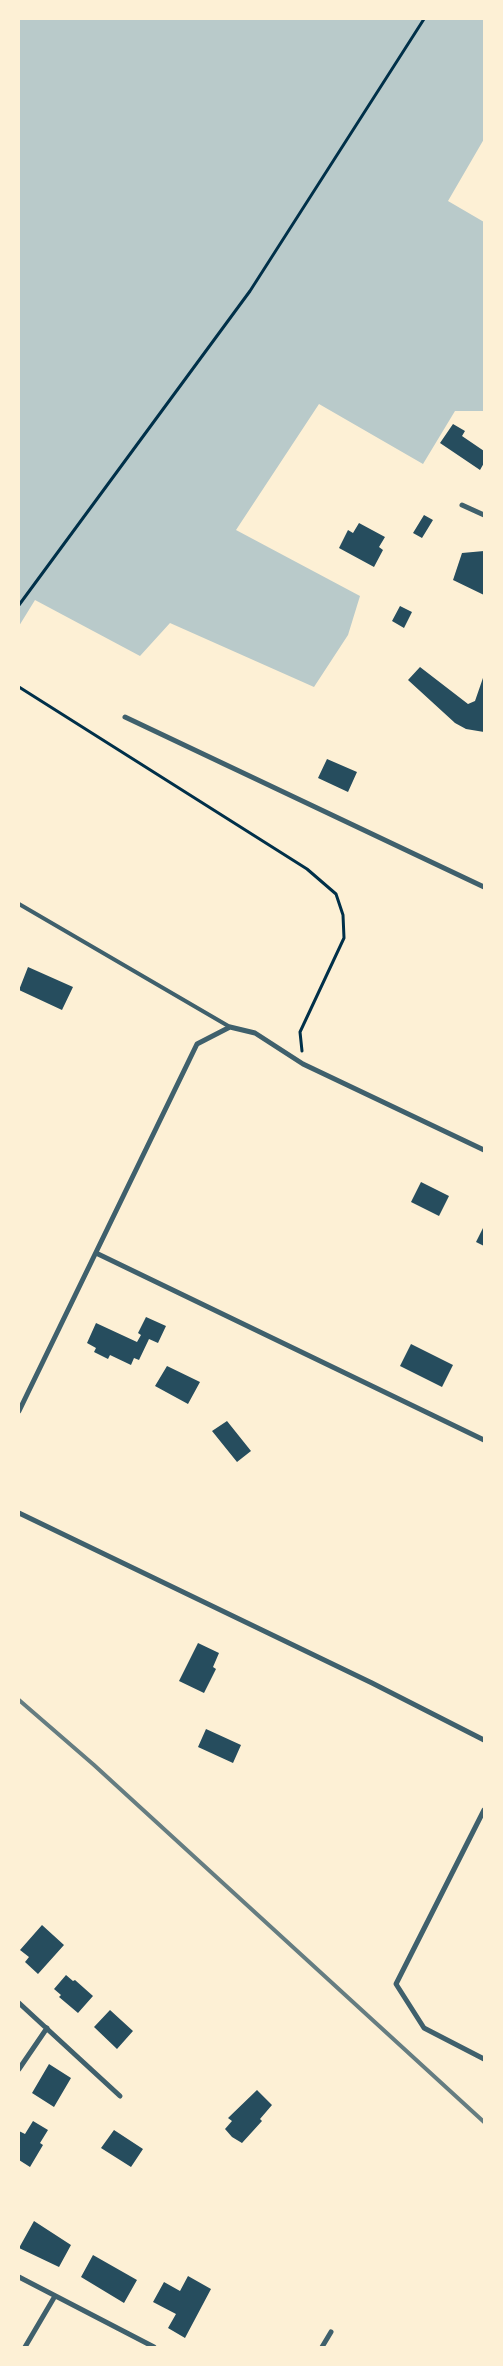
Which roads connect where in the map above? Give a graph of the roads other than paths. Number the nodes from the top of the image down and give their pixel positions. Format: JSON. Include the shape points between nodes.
{"nodes":[{"id":1,"x":462,"y":506,"type":"dead end"},
{"id":2,"x":484,"y":516,"type":"edge"},
{"id":3,"x":125,"y":717,"type":"dead end"},
{"id":4,"x":484,"y":887,"type":"edge"},
{"id":5,"x":19,"y":904,"type":"edge"},
{"id":6,"x":230,"y":1027,"type":"junction"},
{"id":7,"x":484,"y":1150,"type":"edge"},
{"id":8,"x":96,"y":1253,"type":"junction"},
{"id":9,"x":19,"y":1411,"type":"edge"},
{"id":10,"x":484,"y":1440,"type":"edge"},
{"id":11,"x":19,"y":1513,"type":"edge"},
{"id":12,"x":484,"y":1740,"type":"edge"},
{"id":13,"x":484,"y":1810,"type":"edge"},
{"id":14,"x":19,"y":2003,"type":"edge"},
{"id":15,"x":47,"y":2028,"type":"junction"},
{"id":16,"x":484,"y":2059,"type":"edge"},
{"id":17,"x":19,"y":2070,"type":"edge"},
{"id":18,"x":120,"y":2096,"type":"dead end"},
{"id":19,"x":19,"y":2277,"type":"edge"},
{"id":20,"x":55,"y":2296,"type":"junction"},
{"id":21,"x":331,"y":2332,"type":"dead end"},
{"id":22,"x":25,"y":2347,"type":"edge"},
{"id":23,"x":154,"y":2347,"type":"edge"},
{"id":24,"x":322,"y":2347,"type":"edge"}],
"edges":[{"from":1,"to":2,"type":"street"},
{"from":3,"to":4,"type":"street"},
{"from":5,"to":6,"type":"lane"},
{"from":6,"to":7,"type":"street","via":[[255,1033],[303,1064]]},
{"from":6,"to":8,"type":"street","via":[[197,1044]]},
{"from":8,"to":9,"type":"street"},
{"from":8,"to":10,"type":"street"},
{"from":11,"to":12,"type":"street"},
{"from":13,"to":16,"type":"street","via":[[396,1984],[424,2028]]},
{"from":14,"to":15,"type":"street"},
{"from":15,"to":17,"type":"street"},
{"from":15,"to":18,"type":"street"},
{"from":19,"to":20,"type":"street"},
{"from":20,"to":22,"type":"street"},
{"from":20,"to":23,"type":"street"},
{"from":21,"to":24,"type":"street"}]}
